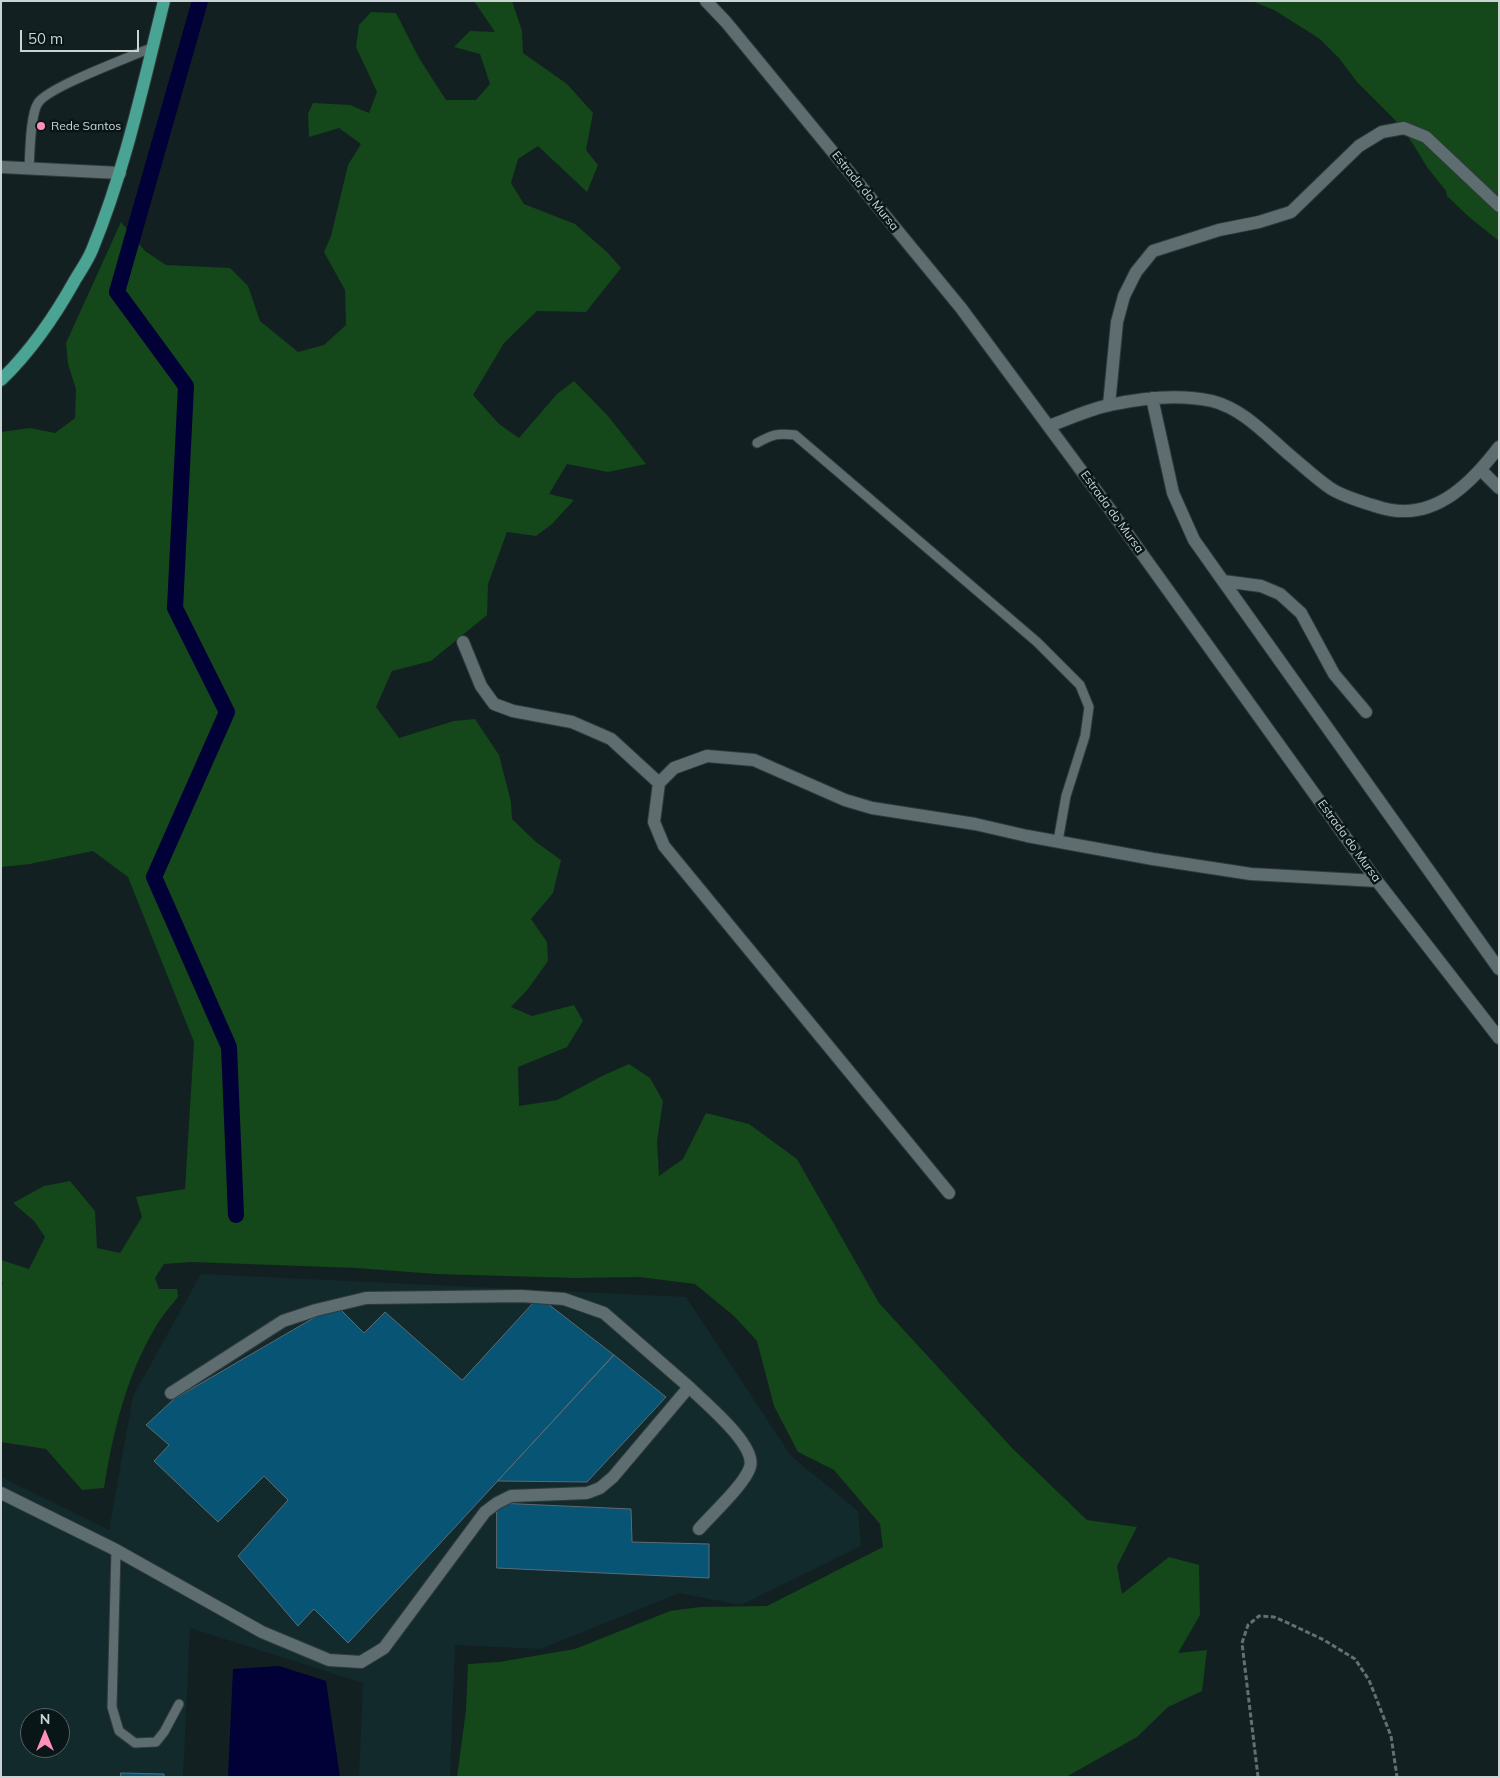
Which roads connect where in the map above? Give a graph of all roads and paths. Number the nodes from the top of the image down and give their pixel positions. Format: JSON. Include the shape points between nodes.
{"nodes":[{"id":1,"x":164,"y":1,"type":"edge"},
{"id":2,"x":706,"y":1,"type":"edge"},
{"id":3,"x":152,"y":47,"type":"junction"},
{"id":4,"x":1,"y":167,"type":"edge"},
{"id":5,"x":29,"y":169,"type":"junction"},
{"id":6,"x":120,"y":172,"type":"junction"},
{"id":7,"x":1499,"y":206,"type":"edge"},
{"id":8,"x":1,"y":380,"type":"edge"},
{"id":9,"x":1152,"y":398,"type":"junction"},
{"id":10,"x":1109,"y":405,"type":"junction"},
{"id":11,"x":1049,"y":426,"type":"junction"},
{"id":12,"x":758,"y":443,"type":"dead end"},
{"id":13,"x":1499,"y":446,"type":"edge"},
{"id":14,"x":1481,"y":470,"type":"junction"},
{"id":15,"x":1499,"y":488,"type":"edge"},
{"id":16,"x":1223,"y":581,"type":"junction"},
{"id":17,"x":463,"y":642,"type":"dead end"},
{"id":18,"x":1366,"y":712,"type":"dead end"},
{"id":19,"x":659,"y":784,"type":"junction"},
{"id":20,"x":1058,"y":840,"type":"junction"},
{"id":21,"x":1378,"y":881,"type":"junction"},
{"id":22,"x":1499,"y":969,"type":"edge"},
{"id":23,"x":1499,"y":1038,"type":"edge"},
{"id":24,"x":949,"y":1193,"type":"dead end"},
{"id":25,"x":689,"y":1387,"type":"junction"},
{"id":26,"x":172,"y":1393,"type":"dead end"},
{"id":27,"x":1,"y":1492,"type":"edge"},
{"id":28,"x":699,"y":1529,"type":"dead end"},
{"id":29,"x":116,"y":1550,"type":"junction"},
{"id":30,"x":179,"y":1704,"type":"dead end"},
{"id":31,"x":1258,"y":1777,"type":"edge"},
{"id":32,"x":1396,"y":1777,"type":"edge"}],
"edges":[{"from":1,"to":3,"type":"main road"},
{"from":2,"to":11,"type":"street","name":"Estrada do Mursa","via":[[961,308]]},
{"from":3,"to":5,"type":"lane","via":[[53,90],[38,103]]},
{"from":3,"to":6,"type":"main road"},
{"from":4,"to":5,"type":"street"},
{"from":5,"to":6,"type":"street"},
{"from":6,"to":8,"type":"main road","via":[[92,251],[66,297],[37,340]]},
{"from":7,"to":10,"type":"street","via":[[1426,137],[1404,128],[1382,132],[1359,146],[1292,212],[1153,251],[1136,272],[1124,296],[1117,322]]},
{"from":9,"to":10,"type":"street"},
{"from":9,"to":14,"type":"street","via":[[1213,402],[1237,412],[1331,489],[1391,510],[1412,511],[1434,506],[1453,495]]},
{"from":9,"to":16,"type":"street","via":[[1173,493],[1194,540]]},
{"from":10,"to":11,"type":"street"},
{"from":11,"to":21,"type":"street","name":"Estrada do Mursa"},
{"from":12,"to":20,"type":"lane","via":[[780,433],[795,435],[802,440],[1037,642],[1080,685],[1089,707],[1086,736],[1066,796]]},
{"from":13,"to":14,"type":"street"},
{"from":14,"to":15,"type":"street"},
{"from":16,"to":18,"type":"street","via":[[1261,586],[1280,594],[1301,613],[1334,674]]},
{"from":16,"to":22,"type":"street"},
{"from":17,"to":19,"type":"street","via":[[481,686],[494,704],[513,712],[572,722],[610,739]]},
{"from":19,"to":20,"type":"street","via":[[674,768],[708,756],[754,760],[845,800],[872,808]]},
{"from":19,"to":24,"type":"street","via":[[654,822],[664,846]]},
{"from":20,"to":21,"type":"street","via":[[1251,874]]},
{"from":21,"to":23,"type":"street","name":"Estrada do Mursa"},
{"from":25,"to":26,"type":"street","via":[[604,1313],[564,1299],[521,1296],[366,1298],[316,1310],[283,1320]]},
{"from":25,"to":28,"type":"street","via":[[742,1440],[751,1465],[745,1478]]},
{"from":25,"to":29,"type":"street","via":[[600,1488],[587,1493],[511,1496],[485,1512],[384,1648],[362,1662],[329,1660],[262,1632]]},
{"from":27,"to":29,"type":"street"},
{"from":29,"to":30,"type":"lane","via":[[112,1708],[119,1731],[135,1743],[156,1742]]},
{"from":31,"to":32,"type":"path","via":[[1242,1643],[1248,1625],[1259,1616],[1274,1617],[1290,1624],[1355,1659],[1368,1680],[1391,1736]]}]}
